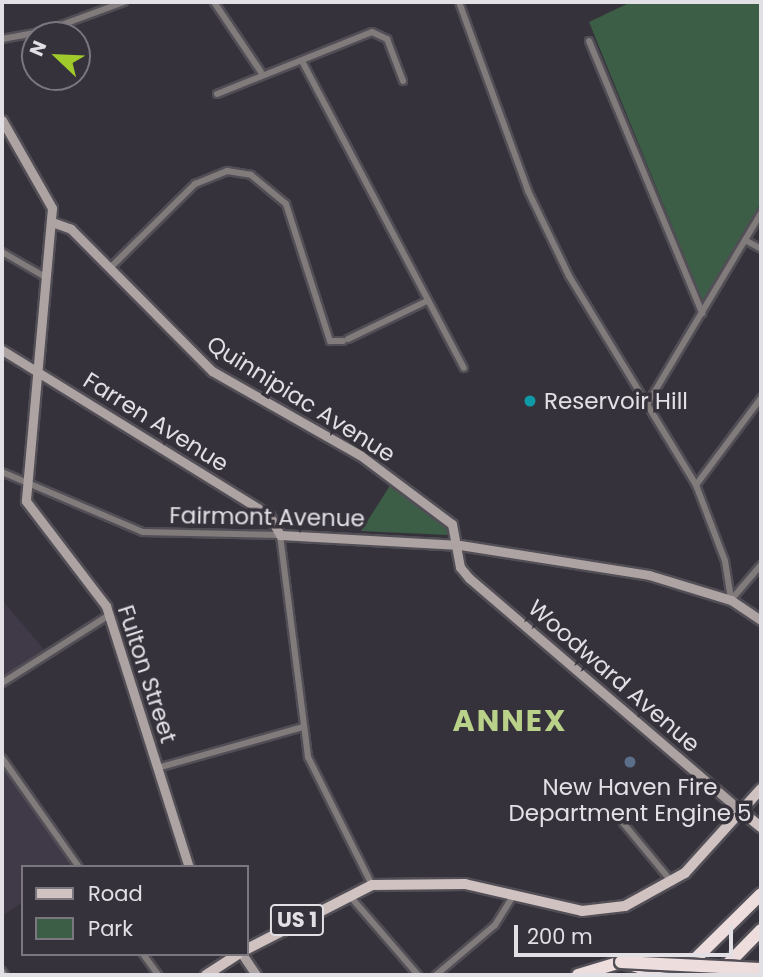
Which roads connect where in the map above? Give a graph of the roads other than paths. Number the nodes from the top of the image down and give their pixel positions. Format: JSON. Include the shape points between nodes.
{"nodes":[{"id":1,"x":124,"y":2,"type":"edge"},
{"id":2,"x":214,"y":2,"type":"edge"},
{"id":3,"x":459,"y":2,"type":"edge"},
{"id":4,"x":2,"y":39,"type":"edge"},
{"id":5,"x":589,"y":41,"type":"dead end"},
{"id":6,"x":302,"y":61,"type":"junction"},
{"id":7,"x":261,"y":72,"type":"junction"},
{"id":8,"x":403,"y":81,"type":"dead end"},
{"id":9,"x":217,"y":94,"type":"dead end"},
{"id":10,"x":2,"y":120,"type":"edge"},
{"id":11,"x":761,"y":213,"type":"edge"},
{"id":12,"x":52,"y":222,"type":"junction"},
{"id":13,"x":745,"y":240,"type":"junction"},
{"id":14,"x":761,"y":249,"type":"edge"},
{"id":15,"x":2,"y":252,"type":"edge"},
{"id":16,"x":110,"y":268,"type":"junction"},
{"id":17,"x":47,"y":278,"type":"junction"},
{"id":18,"x":427,"y":301,"type":"junction"},
{"id":19,"x":702,"y":313,"type":"junction"},
{"id":20,"x":2,"y":350,"type":"edge"},
{"id":21,"x":464,"y":368,"type":"dead end"},
{"id":22,"x":37,"y":372,"type":"junction"},
{"id":23,"x":761,"y":398,"type":"edge"},
{"id":24,"x":646,"y":406,"type":"junction"},
{"id":25,"x":2,"y":472,"type":"edge"},
{"id":26,"x":26,"y":483,"type":"junction"},
{"id":27,"x":696,"y":485,"type":"junction"},
{"id":28,"x":280,"y":535,"type":"junction"},
{"id":29,"x":460,"y":545,"type":"junction"},
{"id":30,"x":761,"y":565,"type":"edge"},
{"id":31,"x":731,"y":600,"type":"junction"},
{"id":32,"x":109,"y":615,"type":"junction"},
{"id":33,"x":761,"y":620,"type":"edge"},
{"id":34,"x":2,"y":683,"type":"edge"},
{"id":35,"x":303,"y":727,"type":"junction"},
{"id":36,"x":2,"y":758,"type":"edge"},
{"id":37,"x":157,"y":768,"type":"junction"},
{"id":38,"x":761,"y":789,"type":"edge"},
{"id":39,"x":741,"y":811,"type":"junction"},
{"id":40,"x":623,"y":823,"type":"dead end"},
{"id":41,"x":761,"y":827,"type":"edge"},
{"id":42,"x":78,"y":865,"type":"edge"},
{"id":43,"x":188,"y":865,"type":"edge"},
{"id":44,"x":673,"y":883,"type":"junction"},
{"id":45,"x":372,"y":885,"type":"junction"},
{"id":46,"x":348,"y":894,"type":"junction"},
{"id":47,"x":761,"y":894,"type":"edge"},
{"id":48,"x":513,"y":896,"type":"junction"},
{"id":49,"x":761,"y":930,"type":"edge"},
{"id":50,"x":248,"y":948,"type":"edge"},
{"id":51,"x":144,"y":956,"type":"edge"},
{"id":52,"x":237,"y":956,"type":"edge"},
{"id":53,"x":242,"y":956,"type":"edge"},
{"id":54,"x":621,"y":962,"type":"junction"},
{"id":55,"x":760,"y":968,"type":"edge"},
{"id":56,"x":158,"y":975,"type":"edge"},
{"id":57,"x":206,"y":975,"type":"edge"},
{"id":58,"x":256,"y":975,"type":"edge"},
{"id":59,"x":418,"y":975,"type":"edge"},
{"id":60,"x":436,"y":975,"type":"edge"},
{"id":61,"x":578,"y":975,"type":"edge"},
{"id":62,"x":667,"y":975,"type":"edge"},
{"id":63,"x":679,"y":975,"type":"edge"},
{"id":64,"x":718,"y":975,"type":"edge"}],
"edges":[{"from":1,"to":4,"type":"street","via":[[53,29]]},
{"from":2,"to":7,"type":"street"},
{"from":3,"to":24,"type":"street","via":[[533,200]]},
{"from":5,"to":19,"type":"street"},
{"from":6,"to":7,"type":"street"},
{"from":6,"to":8,"type":"street","via":[[372,32],[387,39]]},
{"from":6,"to":18,"type":"street"},
{"from":7,"to":9,"type":"street"},
{"from":10,"to":12,"type":"main road","via":[[43,186]]},
{"from":11,"to":13,"type":"street"},
{"from":12,"to":16,"type":"main road","name":"Quinnipiac Avenue","via":[[66,225]]},
{"from":12,"to":17,"type":"main road","name":"Fulton Street"},
{"from":13,"to":14,"type":"street"},
{"from":13,"to":19,"type":"street"},
{"from":15,"to":17,"type":"street"},
{"from":16,"to":18,"type":"street","via":[[195,184],[227,171],[251,175],[286,204],[330,341],[346,340]]},
{"from":16,"to":29,"type":"main road","name":"Quinnipiac Avenue","via":[[212,370],[360,455],[452,524]]},
{"from":17,"to":22,"type":"main road","name":"Fulton Street"},
{"from":18,"to":21,"type":"street"},
{"from":19,"to":24,"type":"street"},
{"from":20,"to":22,"type":"main road","name":"Farren Avenue"},
{"from":22,"to":26,"type":"main road","name":"Fulton Street"},
{"from":22,"to":28,"type":"main road","name":"Farren Avenue","via":[[273,518]]},
{"from":23,"to":27,"type":"street"},
{"from":24,"to":27,"type":"street"},
{"from":25,"to":26,"type":"street","name":"Fairmont Avenue"},
{"from":26,"to":28,"type":"street","name":"Fairmont Avenue","via":[[143,532]]},
{"from":26,"to":32,"type":"main road","name":"Fulton Street","via":[[35,520],[90,580]]},
{"from":27,"to":31,"type":"street","via":[[725,561]]},
{"from":28,"to":29,"type":"main road","name":"Fairmont Avenue"},
{"from":28,"to":35,"type":"street"},
{"from":29,"to":31,"type":"main road","name":"Fairmont Avenue","via":[[649,576]]},
{"from":29,"to":39,"type":"main road","name":"Woodward Avenue","via":[[460,567],[469,578]]},
{"from":30,"to":31,"type":"street"},
{"from":31,"to":33,"type":"main road","name":"Fairmont Avenue"},
{"from":32,"to":34,"type":"street"},
{"from":32,"to":37,"type":"main road","name":"Fulton Street"},
{"from":35,"to":37,"type":"street"},
{"from":35,"to":45,"type":"street","via":[[308,757]]},
{"from":36,"to":42,"type":"street"},
{"from":37,"to":43,"type":"main road","name":"Fulton Street"},
{"from":38,"to":39,"type":"main road","number":"US 1"},
{"from":39,"to":41,"type":"main road","name":"Woodward Avenue"},
{"from":39,"to":44,"type":"main road","number":"US 1"},
{"from":40,"to":44,"type":"street"},
{"from":44,"to":48,"type":"main road","number":"US 1","via":[[606,910],[559,909]]},
{"from":45,"to":46,"type":"main road","number":"US 1"},
{"from":45,"to":48,"type":"main road","number":"US 1","via":[[465,884]]},
{"from":46,"to":50,"type":"main road","number":"US 1"},
{"from":46,"to":59,"type":"street"},
{"from":47,"to":63,"type":"highway"},
{"from":48,"to":60,"type":"street","via":[[495,925]]},
{"from":49,"to":64,"type":"highway"},
{"from":51,"to":56,"type":"street"},
{"from":52,"to":57,"type":"main road"},
{"from":53,"to":58,"type":"main road"},
{"from":54,"to":55,"type":"highway","bridge":true},
{"from":54,"to":61,"type":"highway"},
{"from":54,"to":62,"type":"highway","bridge":true}]}
